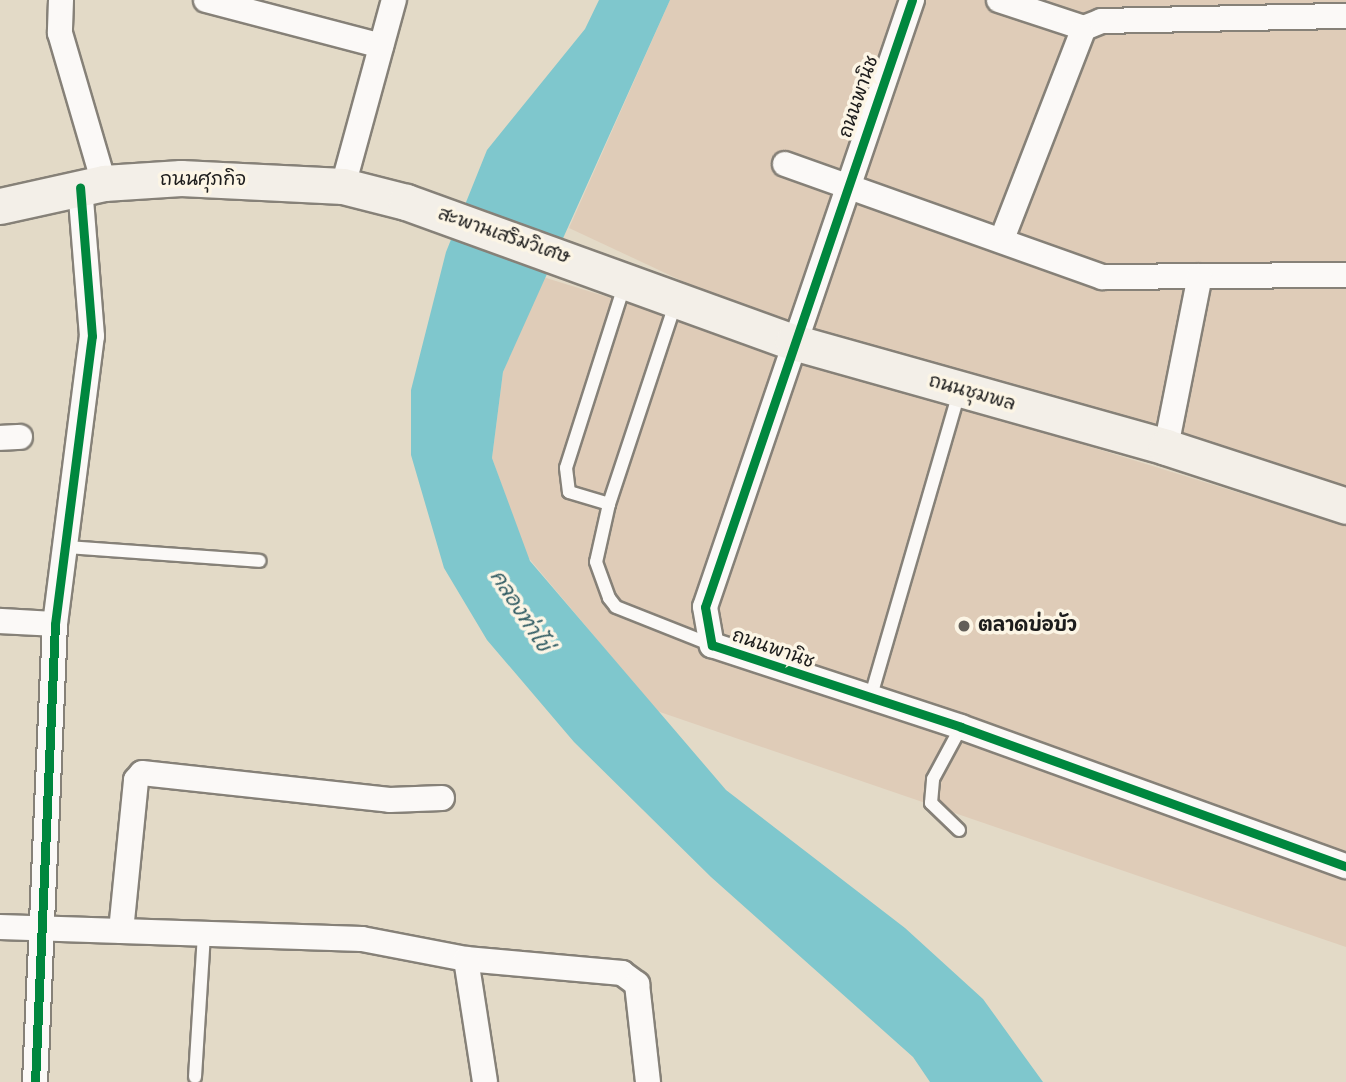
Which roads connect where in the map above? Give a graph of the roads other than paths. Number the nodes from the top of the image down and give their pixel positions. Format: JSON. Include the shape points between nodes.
{"nodes":[{"id":1,"x":61,"y":0,"type":"edge"},
{"id":2,"x":206,"y":0,"type":"edge"},
{"id":3,"x":394,"y":0,"type":"edge"},
{"id":4,"x":912,"y":0,"type":"edge"},
{"id":5,"x":999,"y":0,"type":"edge"},
{"id":6,"x":1346,"y":16,"type":"edge"},
{"id":7,"x":1084,"y":28,"type":"junction"},
{"id":8,"x":381,"y":46,"type":"junction"},
{"id":9,"x":785,"y":164,"type":"dead end"},
{"id":10,"x":92,"y":185,"type":"junction"},
{"id":11,"x":343,"y":186,"type":"junction"},
{"id":12,"x":846,"y":187,"type":"junction"},
{"id":13,"x":406,"y":202,"type":"joint"},
{"id":14,"x":0,"y":206,"type":"edge"},
{"id":15,"x":1002,"y":239,"type":"junction"},
{"id":16,"x":614,"y":274,"type":"junction"},
{"id":17,"x":1346,"y":275,"type":"edge"},
{"id":18,"x":1200,"y":276,"type":"junction"},
{"id":19,"x":677,"y":299,"type":"junction"},
{"id":20,"x":793,"y":342,"type":"junction"},
{"id":21,"x":960,"y":389,"type":"junction"},
{"id":22,"x":1166,"y":447,"type":"junction"},
{"id":23,"x":609,"y":504,"type":"junction"},
{"id":24,"x":1346,"y":506,"type":"edge"},
{"id":25,"x":66,"y":547,"type":"junction"},
{"id":26,"x":259,"y":561,"type":"dead end"},
{"id":27,"x":0,"y":621,"type":"edge"},
{"id":28,"x":55,"y":624,"type":"junction"},
{"id":29,"x":712,"y":645,"type":"junction"},
{"id":30,"x":870,"y":698,"type":"junction"},
{"id":31,"x":961,"y":727,"type":"junction"},
{"id":32,"x":442,"y":798,"type":"dead end"},
{"id":33,"x":959,"y":830,"type":"dead end"},
{"id":34,"x":1346,"y":866,"type":"edge"},
{"id":35,"x":0,"y":928,"type":"edge"},
{"id":36,"x":39,"y":929,"type":"junction"},
{"id":37,"x":121,"y":931,"type":"junction"},
{"id":38,"x":204,"y":935,"type":"junction"},
{"id":39,"x":466,"y":959,"type":"junction"},
{"id":40,"x":195,"y":1077,"type":"dead end"},
{"id":41,"x":35,"y":1082,"type":"edge"},
{"id":42,"x":485,"y":1082,"type":"edge"},
{"id":43,"x":648,"y":1082,"type":"edge"}],
"edges":[{"from":1,"to":10,"type":"street","via":[[60,33]]},
{"from":2,"to":8,"type":"street"},
{"from":3,"to":8,"type":"street"},
{"from":4,"to":12,"type":"street","name":"ถนนพานิช"},
{"from":5,"to":7,"type":"street"},
{"from":6,"to":7,"type":"street","via":[[1101,21]]},
{"from":7,"to":15,"type":"street"},
{"from":8,"to":11,"type":"street"},
{"from":9,"to":12,"type":"street"},
{"from":10,"to":11,"type":"main road","name":"ถนนศุภกิจ","via":[[181,178]]},
{"from":10,"to":14,"type":"main road","name":"ถนนศุภกิจ"},
{"from":10,"to":25,"type":"street","via":[[92,336]]},
{"from":11,"to":13,"type":"main road","name":"ถนนศุภกิจ"},
{"from":12,"to":15,"type":"street"},
{"from":12,"to":20,"type":"street","name":"ถนนพานิช"},
{"from":13,"to":16,"type":"main road","name":"สะพานเสริมวิเศษ"},
{"from":15,"to":18,"type":"street","via":[[1102,277]]},
{"from":16,"to":19,"type":"main road","name":"ถนนชุมพล"},
{"from":16,"to":23,"type":"lane","via":[[564,481],[569,492]]},
{"from":17,"to":18,"type":"street"},
{"from":18,"to":22,"type":"street"},
{"from":19,"to":20,"type":"main road","name":"ถนนชุมพล"},
{"from":19,"to":23,"type":"lane"},
{"from":20,"to":21,"type":"main road","name":"ถนนชุมพล"},
{"from":20,"to":29,"type":"street","name":"ถนนพานิช","via":[[705,607]]},
{"from":21,"to":22,"type":"main road","name":"ถนนชุมพล"},
{"from":21,"to":30,"type":"lane"},
{"from":22,"to":24,"type":"main road","name":"ถนนชุมพล"},
{"from":23,"to":29,"type":"lane","via":[[596,562],[609,598],[616,607]]},
{"from":25,"to":26,"type":"lane"},
{"from":25,"to":28,"type":"street"},
{"from":27,"to":28,"type":"street"},
{"from":28,"to":36,"type":"street"},
{"from":29,"to":30,"type":"street","name":"ถนนพานิช"},
{"from":30,"to":31,"type":"street","name":"ถนนพานิช"},
{"from":31,"to":33,"type":"lane","via":[[933,779],[931,803]]},
{"from":31,"to":34,"type":"street","name":"ถนนพานิช"},
{"from":32,"to":37,"type":"street","via":[[390,800],[142,773],[136,780]]},
{"from":35,"to":36,"type":"street"},
{"from":36,"to":37,"type":"street"},
{"from":36,"to":41,"type":"street"},
{"from":37,"to":38,"type":"street"},
{"from":38,"to":39,"type":"street","via":[[362,939]]},
{"from":38,"to":40,"type":"lane"},
{"from":39,"to":42,"type":"street"},
{"from":39,"to":43,"type":"street","via":[[622,973],[637,984]]}]}
